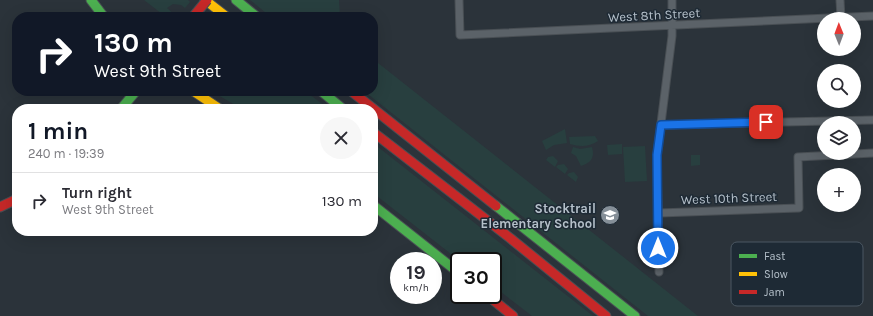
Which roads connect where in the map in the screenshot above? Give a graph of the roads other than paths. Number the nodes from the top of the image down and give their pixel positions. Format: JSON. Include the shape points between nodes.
{"nodes":[{"id":1,"x":91,"y":0,"type":"edge"},
{"id":2,"x":206,"y":0,"type":"edge"},
{"id":3,"x":236,"y":0,"type":"edge"},
{"id":4,"x":459,"y":0,"type":"edge"},
{"id":5,"x":672,"y":0,"type":"edge"},
{"id":6,"x":840,"y":0,"type":"edge"},
{"id":7,"x":100,"y":12,"type":"edge"},
{"id":8,"x":197,"y":12,"type":"edge"},
{"id":9,"x":221,"y":12,"type":"edge"},
{"id":10,"x":251,"y":12,"type":"edge"},
{"id":11,"x":841,"y":12,"type":"edge"},
{"id":12,"x":873,"y":16,"type":"edge"},
{"id":13,"x":861,"y":17,"type":"edge"},
{"id":14,"x":817,"y":19,"type":"edge"},
{"id":15,"x":673,"y":26,"type":"junction"},
{"id":16,"x":132,"y":96,"type":"edge"},
{"id":17,"x":200,"y":96,"type":"edge"},
{"id":18,"x":327,"y":96,"type":"edge"},
{"id":19,"x":356,"y":96,"type":"edge"},
{"id":20,"x":125,"y":104,"type":"edge"},
{"id":21,"x":212,"y":104,"type":"edge"},
{"id":22,"x":337,"y":104,"type":"edge"},
{"id":23,"x":366,"y":104,"type":"edge"},
{"id":24,"x":378,"y":113,"type":"edge"},
{"id":25,"x":873,"y":120,"type":"edge"},
{"id":26,"x":661,"y":125,"type":"junction"},
{"id":27,"x":378,"y":136,"type":"edge"},
{"id":28,"x":873,"y":153,"type":"edge"},
{"id":29,"x":12,"y":201,"type":"edge"},
{"id":30,"x":0,"y":207,"type":"edge"},
{"id":31,"x":378,"y":209,"type":"edge"},
{"id":32,"x":659,"y":213,"type":"junction"},
{"id":33,"x":450,"y":266,"type":"edge"},
{"id":34,"x":659,"y":272,"type":"dead end"},
{"id":35,"x":498,"y":304,"type":"edge"},
{"id":36,"x":513,"y":316,"type":"edge"},
{"id":37,"x":606,"y":316,"type":"edge"},
{"id":38,"x":635,"y":316,"type":"edge"}],
"edges":[{"from":1,"to":7,"type":"main road"},
{"from":2,"to":8,"type":"main road","bridge":true},
{"from":2,"to":9,"type":"main road"},
{"from":3,"to":10,"type":"main road"},
{"from":4,"to":15,"type":"street","name":"West 8th Street","via":[[460,35]]},
{"from":5,"to":15,"type":"street"},
{"from":6,"to":11,"type":"street"},
{"from":12,"to":13,"type":"street","name":"West 8th Street"},
{"from":14,"to":15,"type":"street","name":"West 8th Street"},
{"from":15,"to":26,"type":"street"},
{"from":16,"to":20,"type":"main road"},
{"from":17,"to":21,"type":"main road"},
{"from":18,"to":22,"type":"main road"},
{"from":19,"to":23,"type":"main road"},
{"from":24,"to":38,"type":"main road"},
{"from":25,"to":26,"type":"street"},
{"from":26,"to":32,"type":"street","via":[[657,155]]},
{"from":27,"to":37,"type":"main road"},
{"from":28,"to":32,"type":"street","name":"West 10th Street","via":[[798,156],[799,208]]},
{"from":29,"to":30,"type":"main road"},
{"from":31,"to":33,"type":"main road"},
{"from":32,"to":34,"type":"street"},
{"from":35,"to":36,"type":"main road"}]}
